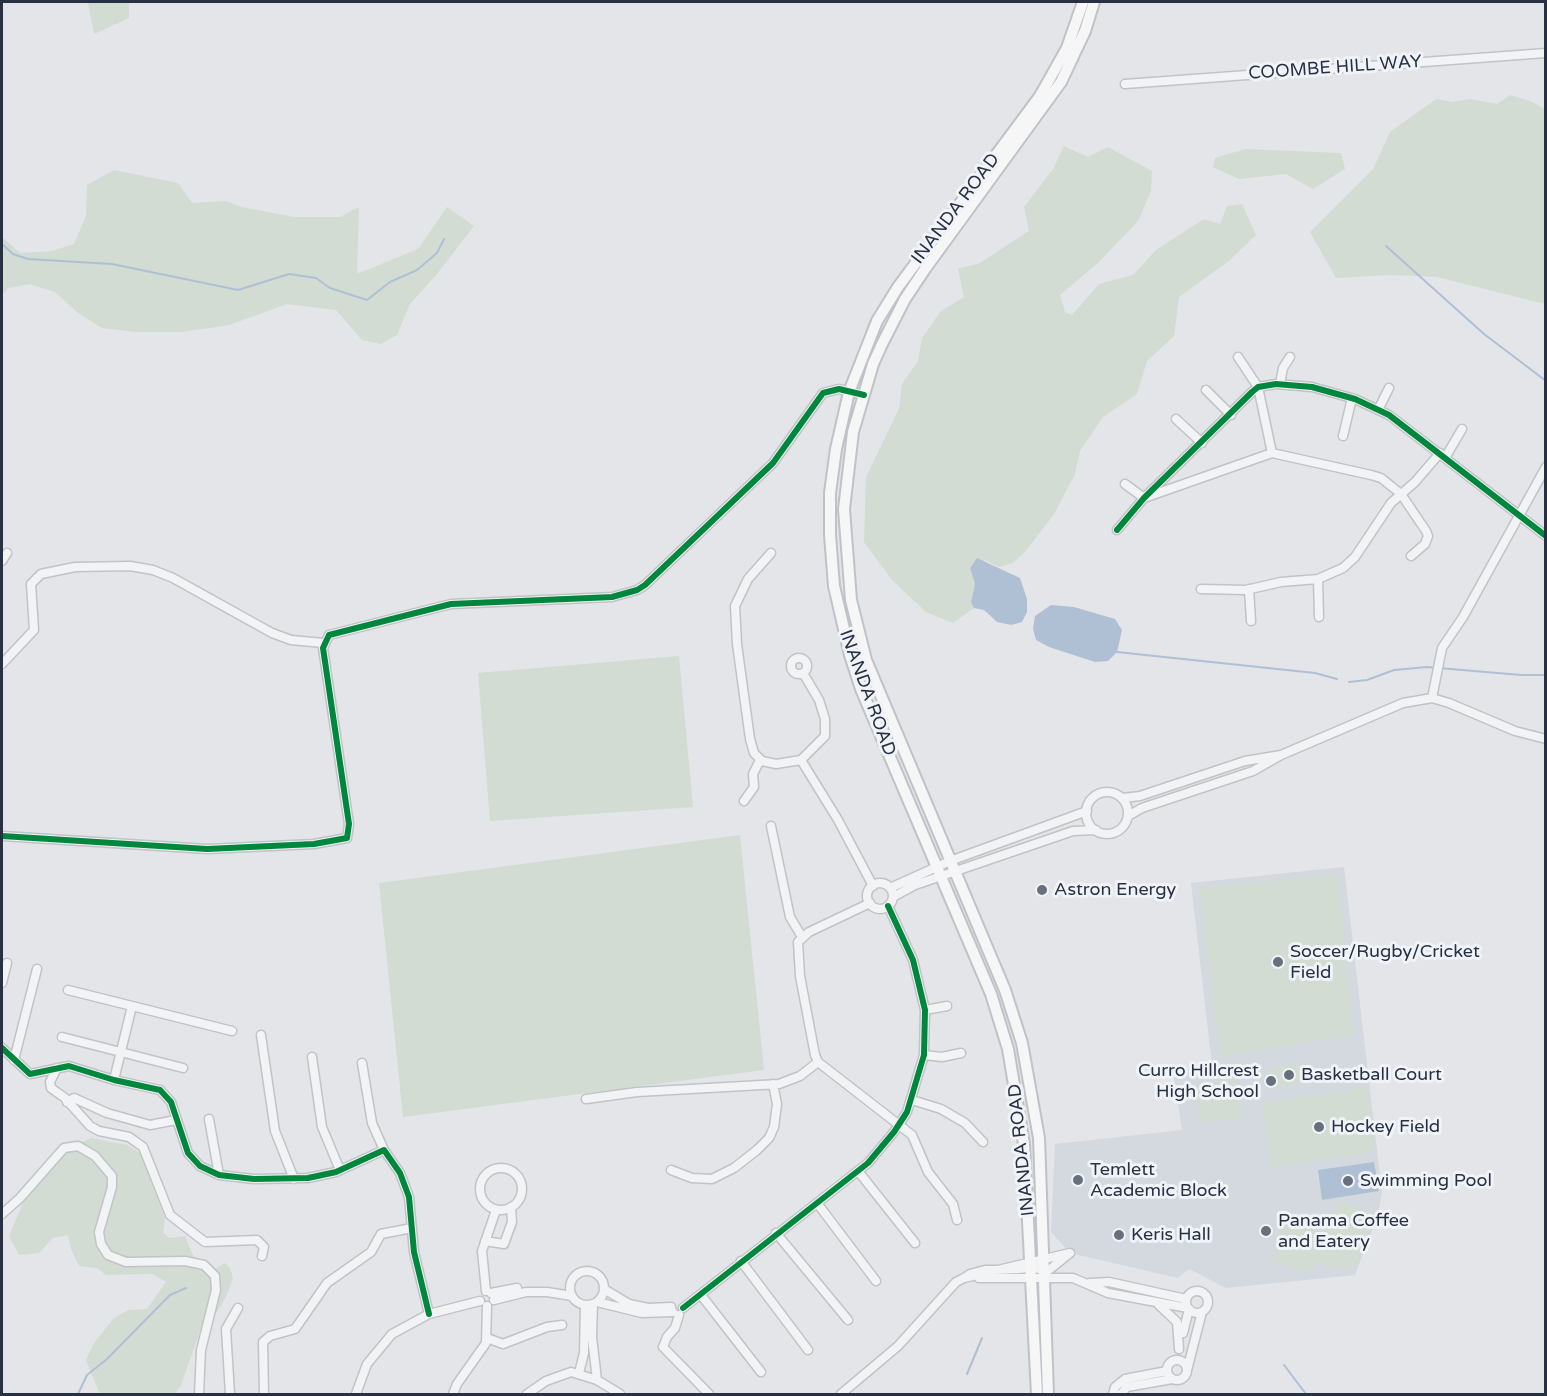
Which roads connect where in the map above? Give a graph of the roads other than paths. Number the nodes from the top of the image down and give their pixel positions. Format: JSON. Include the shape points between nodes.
{"nodes":[{"id":1,"x":1083,"y":2,"type":"edge"},
{"id":2,"x":1094,"y":2,"type":"edge"},
{"id":3,"x":1545,"y":53,"type":"edge"},
{"id":4,"x":1125,"y":84,"type":"dead end"},
{"id":5,"x":1238,"y":357,"type":"dead end"},
{"id":6,"x":1290,"y":357,"type":"dead end"},
{"id":7,"x":1280,"y":384,"type":"junction"},
{"id":8,"x":1258,"y":387,"type":"junction"},
{"id":9,"x":1389,"y":388,"type":"dead end"},
{"id":10,"x":1206,"y":390,"type":"dead end"},
{"id":11,"x":849,"y":392,"type":"junction"},
{"id":12,"x":864,"y":395,"type":"junction"},
{"id":13,"x":1352,"y":398,"type":"junction"},
{"id":14,"x":1378,"y":410,"type":"junction"},
{"id":15,"x":1231,"y":415,"type":"junction"},
{"id":16,"x":1176,"y":419,"type":"dead end"},
{"id":17,"x":1462,"y":429,"type":"dead end"},
{"id":18,"x":1343,"y":436,"type":"dead end"},
{"id":19,"x":1202,"y":443,"type":"junction"},
{"id":20,"x":1272,"y":453,"type":"junction"},
{"id":21,"x":1442,"y":456,"type":"junction"},
{"id":22,"x":1545,"y":467,"type":"edge"},
{"id":23,"x":1168,"y":474,"type":"junction"},
{"id":24,"x":1125,"y":484,"type":"dead end"},
{"id":25,"x":1176,"y":487,"type":"junction"},
{"id":26,"x":1401,"y":494,"type":"junction"},
{"id":27,"x":1144,"y":498,"type":"junction"},
{"id":28,"x":1519,"y":516,"type":"junction"},
{"id":29,"x":1117,"y":530,"type":"dead end"},
{"id":30,"x":1545,"y":536,"type":"edge"},
{"id":31,"x":771,"y":552,"type":"dead end"},
{"id":32,"x":7,"y":553,"type":"dead end"},
{"id":33,"x":1411,"y":556,"type":"dead end"},
{"id":34,"x":2,"y":561,"type":"edge"},
{"id":35,"x":1318,"y":579,"type":"junction"},
{"id":36,"x":1202,"y":589,"type":"dead end"},
{"id":37,"x":1250,"y":589,"type":"junction"},
{"id":38,"x":1319,"y":617,"type":"dead end"},
{"id":39,"x":1251,"y":621,"type":"dead end"},
{"id":40,"x":323,"y":643,"type":"junction"},
{"id":41,"x":2,"y":664,"type":"edge"},
{"id":42,"x":803,"y":673,"type":"dead end"},
{"id":43,"x":1432,"y":698,"type":"junction"},
{"id":44,"x":1545,"y":739,"type":"edge"},
{"id":45,"x":1281,"y":755,"type":"junction"},
{"id":46,"x":760,"y":760,"type":"junction"},
{"id":47,"x":801,"y":760,"type":"junction"},
{"id":48,"x":1249,"y":760,"type":"junction"},
{"id":49,"x":1253,"y":771,"type":"junction"},
{"id":50,"x":1202,"y":776,"type":"junction"},
{"id":51,"x":1206,"y":788,"type":"junction"},
{"id":52,"x":1123,"y":798,"type":"junction"},
{"id":53,"x":744,"y":801,"type":"dead end"},
{"id":54,"x":1087,"y":811,"type":"junction"},
{"id":55,"x":1128,"y":816,"type":"junction"},
{"id":56,"x":771,"y":826,"type":"dead end"},
{"id":57,"x":1096,"y":830,"type":"junction"},
{"id":58,"x":2,"y":836,"type":"edge"},
{"id":59,"x":950,"y":861,"type":"junction"},
{"id":60,"x":939,"y":872,"type":"junction"},
{"id":61,"x":955,"y":872,"type":"junction"},
{"id":62,"x":873,"y":886,"type":"junction"},
{"id":63,"x":892,"y":892,"type":"junction"},
{"id":64,"x":870,"y":903,"type":"junction"},
{"id":65,"x":888,"y":906,"type":"junction"},
{"id":66,"x":802,"y":937,"type":"junction"},
{"id":67,"x":7,"y":963,"type":"dead end"},
{"id":68,"x":37,"y":969,"type":"dead end"},
{"id":69,"x":2,"y":983,"type":"edge"},
{"id":70,"x":68,"y":990,"type":"dead end"},
{"id":71,"x":132,"y":1006,"type":"junction"},
{"id":72,"x":947,"y":1006,"type":"dead end"},
{"id":73,"x":925,"y":1010,"type":"junction"},
{"id":74,"x":232,"y":1031,"type":"dead end"},
{"id":75,"x":261,"y":1035,"type":"dead end"},
{"id":76,"x":62,"y":1037,"type":"dead end"},
{"id":77,"x":2,"y":1048,"type":"edge"},
{"id":78,"x":121,"y":1053,"type":"junction"},
{"id":79,"x":961,"y":1053,"type":"dead end"},
{"id":80,"x":924,"y":1055,"type":"junction"},
{"id":81,"x":312,"y":1057,"type":"dead end"},
{"id":82,"x":14,"y":1060,"type":"junction"},
{"id":83,"x":818,"y":1062,"type":"junction"},
{"id":84,"x":362,"y":1063,"type":"dead end"},
{"id":85,"x":57,"y":1068,"type":"junction"},
{"id":86,"x":183,"y":1068,"type":"dead end"},
{"id":87,"x":114,"y":1080,"type":"junction"},
{"id":88,"x":773,"y":1084,"type":"junction"},
{"id":89,"x":586,"y":1099,"type":"dead end"},
{"id":90,"x":912,"y":1100,"type":"junction"},
{"id":91,"x":67,"y":1102,"type":"junction"},
{"id":92,"x":209,"y":1119,"type":"dead end"},
{"id":93,"x":176,"y":1120,"type":"junction"},
{"id":94,"x":900,"y":1124,"type":"junction"},
{"id":95,"x":983,"y":1142,"type":"dead end"},
{"id":96,"x":384,"y":1150,"type":"junction"},
{"id":97,"x":340,"y":1170,"type":"junction"},
{"id":98,"x":671,"y":1170,"type":"dead end"},
{"id":99,"x":858,"y":1171,"type":"junction"},
{"id":100,"x":219,"y":1175,"type":"junction"},
{"id":101,"x":294,"y":1179,"type":"junction"},
{"id":102,"x":817,"y":1203,"type":"junction"},
{"id":103,"x":512,"y":1208,"type":"junction"},
{"id":104,"x":496,"y":1210,"type":"junction"},
{"id":105,"x":2,"y":1215,"type":"edge"},
{"id":106,"x":957,"y":1220,"type":"dead end"},
{"id":107,"x":412,"y":1228,"type":"junction"},
{"id":108,"x":776,"y":1233,"type":"junction"},
{"id":109,"x":485,"y":1242,"type":"junction"},
{"id":110,"x":915,"y":1243,"type":"dead end"},
{"id":111,"x":262,"y":1256,"type":"dead end"},
{"id":112,"x":741,"y":1261,"type":"junction"},
{"id":113,"x":1031,"y":1268,"type":"junction"},
{"id":114,"x":1044,"y":1269,"type":"junction"},
{"id":115,"x":964,"y":1278,"type":"junction"},
{"id":116,"x":876,"y":1281,"type":"dead end"},
{"id":117,"x":1090,"y":1283,"type":"junction"},
{"id":118,"x":570,"y":1285,"type":"junction"},
{"id":119,"x":604,"y":1288,"type":"junction"},
{"id":120,"x":701,"y":1295,"type":"junction"},
{"id":121,"x":572,"y":1296,"type":"junction"},
{"id":122,"x":487,"y":1298,"type":"junction"},
{"id":123,"x":592,"y":1304,"type":"junction"},
{"id":124,"x":1158,"y":1304,"type":"junction"},
{"id":125,"x":1188,"y":1306,"type":"junction"},
{"id":126,"x":238,"y":1308,"type":"dead end"},
{"id":127,"x":677,"y":1310,"type":"junction"},
{"id":128,"x":1202,"y":1312,"type":"junction"},
{"id":129,"x":429,"y":1314,"type":"junction"},
{"id":130,"x":848,"y":1320,"type":"dead end"},
{"id":131,"x":562,"y":1325,"type":"dead end"},
{"id":132,"x":487,"y":1338,"type":"junction"},
{"id":133,"x":808,"y":1350,"type":"dead end"},
{"id":134,"x":1179,"y":1350,"type":"junction"},
{"id":135,"x":1177,"y":1360,"type":"junction"},
{"id":136,"x":1186,"y":1370,"type":"junction"},
{"id":137,"x":761,"y":1372,"type":"dead end"},
{"id":138,"x":579,"y":1373,"type":"junction"},
{"id":139,"x":1169,"y":1375,"type":"junction"},
{"id":140,"x":597,"y":1380,"type":"junction"},
{"id":141,"x":200,"y":1395,"type":"edge"},
{"id":142,"x":230,"y":1395,"type":"edge"},
{"id":143,"x":264,"y":1395,"type":"edge"},
{"id":144,"x":356,"y":1395,"type":"edge"},
{"id":145,"x":453,"y":1395,"type":"edge"},
{"id":146,"x":527,"y":1395,"type":"edge"},
{"id":147,"x":620,"y":1395,"type":"edge"},
{"id":148,"x":710,"y":1395,"type":"edge"},
{"id":149,"x":841,"y":1395,"type":"edge"},
{"id":150,"x":1037,"y":1395,"type":"edge"},
{"id":151,"x":1048,"y":1395,"type":"edge"},
{"id":152,"x":1113,"y":1395,"type":"edge"},
{"id":153,"x":1121,"y":1395,"type":"edge"}],
"edges":[{"from":1,"to":11,"type":"main road","name":"INANDA ROAD","via":[[1069,42],[1040,96],[890,299],[866,345]]},
{"from":2,"to":12,"type":"main road","name":"INANDA ROAD","via":[[1074,58],[1051,98],[905,299],[873,364]]},
{"from":3,"to":4,"type":"street","name":"COOMBE HILL WAY"},
{"from":5,"to":8,"type":"street"},
{"from":6,"to":7,"type":"street"},
{"from":7,"to":8,"type":"street"},
{"from":7,"to":13,"type":"street","via":[[1312,387]]},
{"from":8,"to":15,"type":"street"},
{"from":8,"to":20,"type":"street"},
{"from":9,"to":14,"type":"street"},
{"from":10,"to":15,"type":"street"},
{"from":11,"to":12,"type":"street"},
{"from":11,"to":40,"type":"street","via":[[833,389],[823,393],[773,463],[637,590],[612,597],[451,604],[337,632]]},
{"from":11,"to":60,"type":"main road","name":"INANDA ROAD","via":[[830,493],[831,561],[838,610],[861,689]]},
{"from":12,"to":59,"type":"main road","name":"INANDA ROAD","via":[[853,432],[844,490],[851,600],[873,679]]},
{"from":13,"to":14,"type":"street"},
{"from":13,"to":18,"type":"street"},
{"from":14,"to":21,"type":"street"},
{"from":15,"to":19,"type":"street"},
{"from":16,"to":19,"type":"street"},
{"from":17,"to":21,"type":"street"},
{"from":19,"to":23,"type":"street"},
{"from":20,"to":25,"type":"street"},
{"from":20,"to":26,"type":"street","via":[[1381,478]]},
{"from":21,"to":26,"type":"street"},
{"from":21,"to":28,"type":"street"},
{"from":22,"to":28,"type":"street"},
{"from":23,"to":25,"type":"street"},
{"from":23,"to":27,"type":"street"},
{"from":24,"to":27,"type":"street"},
{"from":25,"to":27,"type":"street"},
{"from":26,"to":33,"type":"street","via":[[1428,536]]},
{"from":26,"to":35,"type":"street","via":[[1355,556],[1343,568]]},
{"from":27,"to":29,"type":"street"},
{"from":28,"to":30,"type":"street"},
{"from":28,"to":43,"type":"street","via":[[1442,648]]},
{"from":31,"to":46,"type":"street","via":[[748,579],[735,606],[750,739]]},
{"from":32,"to":34,"type":"street"},
{"from":35,"to":37,"type":"street"},
{"from":35,"to":38,"type":"street"},
{"from":36,"to":37,"type":"street"},
{"from":37,"to":39,"type":"street"},
{"from":40,"to":41,"type":"street","via":[[291,640],[272,633],[153,570],[130,566],[75,567],[41,574],[31,584],[34,630]]},
{"from":40,"to":58,"type":"street","via":[[349,825],[346,838],[314,844],[207,849]]},
{"from":42,"to":47,"type":"street","via":[[819,700],[827,725],[823,739]]},
{"from":43,"to":44,"type":"street"},
{"from":43,"to":45,"type":"street","via":[[1403,703]]},
{"from":45,"to":48,"type":"street"},
{"from":45,"to":49,"type":"street"},
{"from":46,"to":47,"type":"street","via":[[776,764]]},
{"from":46,"to":53,"type":"street","via":[[753,774],[752,792]]},
{"from":47,"to":62,"type":"street"},
{"from":48,"to":49,"type":"street"},
{"from":48,"to":50,"type":"street"},
{"from":49,"to":51,"type":"street"},
{"from":50,"to":51,"type":"street"},
{"from":50,"to":52,"type":"street"},
{"from":51,"to":55,"type":"street"},
{"from":52,"to":54,"type":"street","via":[[1111,792],[1098,794]]},
{"from":52,"to":55,"type":"street"},
{"from":54,"to":57,"type":"street"},
{"from":54,"to":59,"type":"street"},
{"from":55,"to":57,"type":"street","via":[[1116,832]]},
{"from":56,"to":66,"type":"street","via":[[790,917]]},
{"from":57,"to":61,"type":"street","via":[[1073,831]]},
{"from":59,"to":60,"type":"street"},
{"from":59,"to":61,"type":"main road","name":"INANDA ROAD"},
{"from":60,"to":61,"type":"street"},
{"from":60,"to":63,"type":"street"},
{"from":60,"to":113,"type":"main road","name":"INANDA ROAD","via":[[991,994],[1008,1049],[1021,1113]]},
{"from":61,"to":114,"type":"main road","name":"INANDA ROAD","via":[[1005,990],[1031,1085],[1039,1138]]},
{"from":62,"to":63,"type":"street","via":[[882,884]]},
{"from":62,"to":64,"type":"street","via":[[868,893]]},
{"from":63,"to":65,"type":"street"},
{"from":64,"to":65,"type":"street","via":[[879,909]]},
{"from":64,"to":66,"type":"street"},
{"from":65,"to":73,"type":"street","via":[[913,960]]},
{"from":66,"to":83,"type":"street","via":[[798,958]]},
{"from":67,"to":69,"type":"street"},
{"from":68,"to":82,"type":"street"},
{"from":70,"to":71,"type":"street"},
{"from":71,"to":74,"type":"street"},
{"from":71,"to":78,"type":"street"},
{"from":72,"to":73,"type":"street"},
{"from":73,"to":80,"type":"street"},
{"from":75,"to":101,"type":"street","via":[[275,1131]]},
{"from":76,"to":78,"type":"street"},
{"from":77,"to":82,"type":"street"},
{"from":78,"to":86,"type":"street"},
{"from":78,"to":87,"type":"street"},
{"from":79,"to":80,"type":"street"},
{"from":80,"to":90,"type":"street"},
{"from":81,"to":97,"type":"street","via":[[322,1127]]},
{"from":82,"to":85,"type":"street","via":[[30,1074]]},
{"from":83,"to":88,"type":"street","via":[[800,1076]]},
{"from":83,"to":94,"type":"street"},
{"from":84,"to":96,"type":"street","via":[[373,1129]]},
{"from":85,"to":87,"type":"street","via":[[74,1067]]},
{"from":85,"to":91,"type":"street","via":[[50,1086]]},
{"from":87,"to":93,"type":"street","via":[[160,1090],[169,1099]]},
{"from":88,"to":89,"type":"street"},
{"from":88,"to":98,"type":"street","via":[[777,1109],[774,1127],[757,1150],[712,1179],[692,1178]]},
{"from":90,"to":94,"type":"street"},
{"from":90,"to":95,"type":"street","via":[[941,1109],[965,1123]]},
{"from":91,"to":93,"type":"street","via":[[76,1099],[150,1125]]},
{"from":91,"to":111,"type":"street","via":[[93,1128],[141,1144],[173,1218],[205,1242],[257,1240],[263,1246]]},
{"from":92,"to":100,"type":"street"},
{"from":93,"to":100,"type":"street","via":[[191,1158]]},
{"from":94,"to":99,"type":"street"},
{"from":94,"to":106,"type":"street","via":[[914,1138],[928,1172],[953,1204]]},
{"from":96,"to":97,"type":"street"},
{"from":96,"to":107,"type":"street","via":[[405,1183]]},
{"from":97,"to":101,"type":"street"},
{"from":99,"to":102,"type":"street"},
{"from":99,"to":110,"type":"street"},
{"from":100,"to":101,"type":"street"},
{"from":102,"to":108,"type":"street"},
{"from":102,"to":116,"type":"street"},
{"from":103,"to":104,"type":"street"},
{"from":103,"to":104,"type":"street","via":[[521,1196],[521,1183],[509,1170],[496,1169],[485,1175],[480,1192],[485,1204]]},
{"from":103,"to":109,"type":"street","via":[[512,1222],[504,1244]]},
{"from":104,"to":109,"type":"street"},
{"from":105,"to":141,"type":"street","via":[[64,1148],[78,1146],[95,1156],[112,1176],[99,1232],[105,1252],[126,1262],[185,1260],[204,1265],[215,1276],[216,1290],[199,1369]]},
{"from":107,"to":129,"type":"street","via":[[415,1259]]},
{"from":107,"to":143,"type":"street","via":[[381,1234],[371,1252],[327,1283],[295,1329],[263,1342]]},
{"from":108,"to":112,"type":"street"},
{"from":108,"to":130,"type":"street"},
{"from":109,"to":122,"type":"street","via":[[482,1255]]},
{"from":112,"to":120,"type":"street"},
{"from":112,"to":133,"type":"street"},
{"from":113,"to":114,"type":"street"},
{"from":113,"to":115,"type":"street","via":[[985,1270]]},
{"from":113,"to":150,"type":"main road","name":"INANDA ROAD"},
{"from":114,"to":115,"type":"street","via":[[1049,1270],[1070,1253]]},
{"from":114,"to":151,"type":"main road","name":"INANDA ROAD"},
{"from":115,"to":117,"type":"street","via":[[1073,1278]]},
{"from":115,"to":149,"type":"street","via":[[941,1296],[892,1352]]},
{"from":117,"to":124,"type":"street","via":[[1107,1293]]},
{"from":117,"to":125,"type":"street","via":[[1109,1282]]},
{"from":118,"to":119,"type":"street","via":[[580,1272],[592,1271],[601,1278]]},
{"from":118,"to":121,"type":"street"},
{"from":118,"to":122,"type":"street","via":[[523,1287]]},
{"from":119,"to":123,"type":"street"},
{"from":119,"to":127,"type":"street","via":[[631,1305]]},
{"from":120,"to":127,"type":"street"},
{"from":120,"to":137,"type":"street"},
{"from":121,"to":122,"type":"street","via":[[526,1292]]},
{"from":121,"to":123,"type":"street"},
{"from":122,"to":129,"type":"street"},
{"from":122,"to":132,"type":"street"},
{"from":123,"to":127,"type":"street","via":[[642,1313]]},
{"from":123,"to":138,"type":"street"},
{"from":123,"to":140,"type":"street"},
{"from":124,"to":125,"type":"street"},
{"from":124,"to":134,"type":"street","via":[[1177,1322]]},
{"from":125,"to":128,"type":"street","via":[[1196,1313]]},
{"from":125,"to":128,"type":"street","via":[[1195,1291],[1205,1294],[1208,1304]]},
{"from":125,"to":134,"type":"street"},
{"from":126,"to":142,"type":"street","via":[[226,1329]]},
{"from":127,"to":148,"type":"street","via":[[675,1328],[663,1347]]},
{"from":128,"to":136,"type":"street"},
{"from":129,"to":144,"type":"street","via":[[384,1342],[367,1364]]},
{"from":131,"to":132,"type":"street","via":[[503,1344]]},
{"from":132,"to":145,"type":"street"},
{"from":134,"to":135,"type":"street"},
{"from":135,"to":136,"type":"street","via":[[1184,1363]]},
{"from":135,"to":139,"type":"street","via":[[1168,1365]]},
{"from":136,"to":139,"type":"street","via":[[1182,1379]]},
{"from":138,"to":140,"type":"street"},
{"from":138,"to":146,"type":"street","via":[[558,1376]]},
{"from":139,"to":152,"type":"street","via":[[1125,1379],[1114,1387]]},
{"from":139,"to":153,"type":"street","via":[[1127,1387]]},
{"from":140,"to":147,"type":"street"}]}
